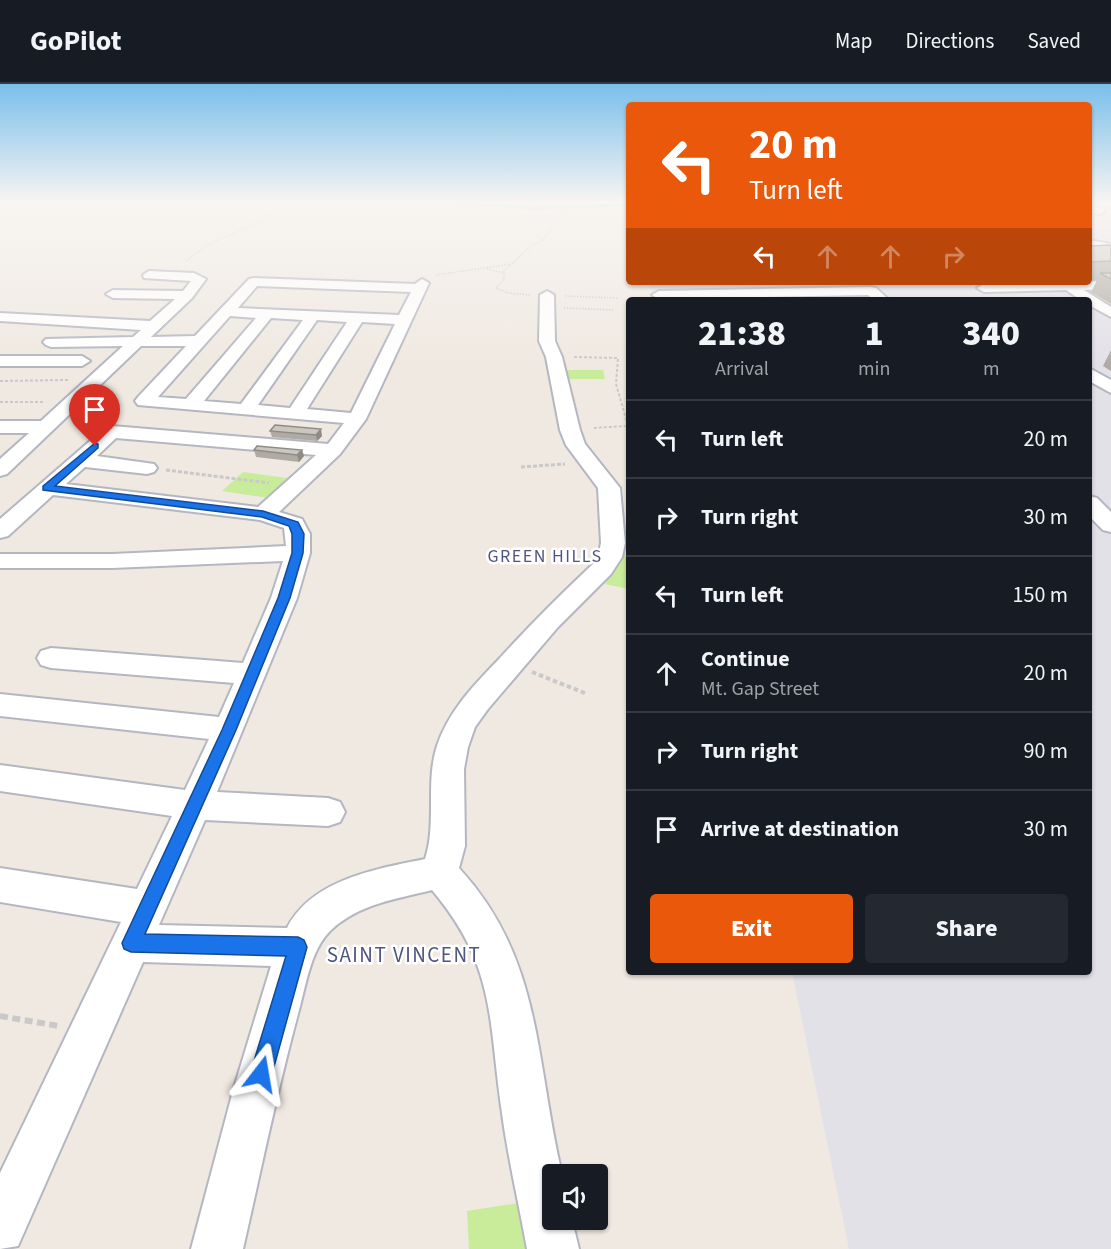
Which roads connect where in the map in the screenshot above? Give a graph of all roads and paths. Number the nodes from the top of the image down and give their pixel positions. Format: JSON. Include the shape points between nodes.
{"nodes":[{"id":1,"x":192,"y":256,"type":"edge"},
{"id":2,"x":521,"y":256,"type":"edge"},
{"id":3,"x":514,"y":264,"type":"junction"},
{"id":4,"x":483,"y":268,"type":"junction"},
{"id":5,"x":504,"y":273,"type":"junction"},
{"id":6,"x":149,"y":275,"type":"joint"},
{"id":7,"x":697,"y":285,"type":"edge"},
{"id":8,"x":815,"y":285,"type":"edge"},
{"id":9,"x":1111,"y":285,"type":"edge"},
{"id":10,"x":1069,"y":286,"type":"junction"},
{"id":11,"x":984,"y":288,"type":"dead end"},
{"id":12,"x":419,"y":291,"type":"junction"},
{"id":13,"x":187,"y":295,"type":"junction"},
{"id":14,"x":659,"y":295,"type":"dead end"},
{"id":15,"x":759,"y":296,"type":"edge"},
{"id":16,"x":878,"y":297,"type":"edge"},
{"id":17,"x":1086,"y":297,"type":"edge"},
{"id":18,"x":618,"y":298,"type":"dead end"},
{"id":19,"x":548,"y":301,"type":"junction"},
{"id":20,"x":1092,"y":301,"type":"edge"},
{"id":21,"x":173,"y":309,"type":"junction"},
{"id":22,"x":613,"y":310,"type":"dead end"},
{"id":23,"x":226,"y":312,"type":"junction"},
{"id":24,"x":1111,"y":313,"type":"edge"},
{"id":25,"x":267,"y":314,"type":"junction"},
{"id":26,"x":313,"y":316,"type":"junction"},
{"id":27,"x":0,"y":317,"type":"edge"},
{"id":28,"x":357,"y":318,"type":"junction"},
{"id":29,"x":405,"y":320,"type":"junction"},
{"id":30,"x":155,"y":326,"type":"junction"},
{"id":31,"x":199,"y":341,"type":"junction"},
{"id":32,"x":51,"y":342,"type":"dead end"},
{"id":33,"x":138,"y":342,"type":"junction"},
{"id":34,"x":554,"y":357,"type":"junction"},
{"id":35,"x":119,"y":360,"type":"junction"},
{"id":36,"x":0,"y":361,"type":"edge"},
{"id":37,"x":1092,"y":376,"type":"edge"},
{"id":38,"x":98,"y":380,"type":"junction"},
{"id":39,"x":0,"y":381,"type":"edge"},
{"id":40,"x":1111,"y":388,"type":"edge"},
{"id":41,"x":0,"y":402,"type":"edge"},
{"id":42,"x":75,"y":402,"type":"junction"},
{"id":43,"x":191,"y":405,"type":"junction"},
{"id":44,"x":246,"y":410,"type":"junction"},
{"id":45,"x":295,"y":414,"type":"junction"},
{"id":46,"x":357,"y":419,"type":"junction"},
{"id":47,"x":626,"y":420,"type":"edge"},
{"id":48,"x":626,"y":426,"type":"edge"},
{"id":49,"x":0,"y":427,"type":"edge"},
{"id":50,"x":47,"y":427,"type":"junction"},
{"id":51,"x":570,"y":430,"type":"junction"},
{"id":52,"x":333,"y":450,"type":"junction"},
{"id":53,"x":8,"y":455,"type":"edge"},
{"id":54,"x":78,"y":460,"type":"junction"},
{"id":55,"x":591,"y":463,"type":"junction"},
{"id":56,"x":521,"y":466,"type":"dead end"},
{"id":57,"x":147,"y":468,"type":"joint"},
{"id":58,"x":0,"y":470,"type":"edge"},
{"id":59,"x":47,"y":488,"type":"junction"},
{"id":60,"x":270,"y":499,"type":"junction"},
{"id":61,"x":1092,"y":506,"type":"edge"},
{"id":62,"x":1111,"y":525,"type":"edge"},
{"id":63,"x":0,"y":531,"type":"edge"},
{"id":64,"x":298,"y":553,"type":"junction"},
{"id":65,"x":0,"y":561,"type":"edge"},
{"id":66,"x":51,"y":658,"type":"dead end"},
{"id":67,"x":512,"y":663,"type":"junction"},
{"id":68,"x":252,"y":674,"type":"junction"},
{"id":69,"x":587,"y":694,"type":"dead end"},
{"id":70,"x":0,"y":705,"type":"edge"},
{"id":71,"x":229,"y":730,"type":"junction"},
{"id":72,"x":0,"y":778,"type":"edge"},
{"id":73,"x":194,"y":805,"type":"junction"},
{"id":74,"x":328,"y":812,"type":"dead end"},
{"id":75,"x":439,"y":873,"type":"junction"},
{"id":76,"x":0,"y":885,"type":"edge"},
{"id":77,"x":147,"y":908,"type":"junction"},
{"id":78,"x":131,"y":943,"type":"junction"},
{"id":79,"x":298,"y":947,"type":"junction"},
{"id":80,"x":0,"y":1016,"type":"edge"},
{"id":81,"x":91,"y":1031,"type":"junction"},
{"id":82,"x":0,"y":1228,"type":"edge"},
{"id":83,"x":217,"y":1249,"type":"edge"},
{"id":84,"x":553,"y":1249,"type":"edge"}],
"edges":[{"from":1,"to":6,"type":"path","via":[[182,264]]},
{"from":2,"to":3,"type":"path"},
{"from":3,"to":4,"type":"path"},
{"from":3,"to":5,"type":"path"},
{"from":4,"to":5,"type":"path"},
{"from":4,"to":12,"type":"path","via":[[443,273]]},
{"from":5,"to":19,"type":"path","via":[[496,288],[501,292]]},
{"from":6,"to":13,"type":"street","via":[[199,278]]},
{"from":7,"to":8,"type":"street"},
{"from":9,"to":10,"type":"street"},
{"from":10,"to":11,"type":"street"},
{"from":10,"to":17,"type":"street"},
{"from":12,"to":23,"type":"street","via":[[254,282]]},
{"from":12,"to":29,"type":"street"},
{"from":13,"to":21,"type":"street"},
{"from":13,"to":21,"type":"street","via":[[113,301]]},
{"from":14,"to":15,"type":"street"},
{"from":15,"to":16,"type":"street","via":[[871,291]]},
{"from":18,"to":19,"type":"path"},
{"from":19,"to":22,"type":"path"},
{"from":19,"to":34,"type":"street","via":[[547,341]]},
{"from":20,"to":24,"type":"street"},
{"from":21,"to":30,"type":"street"},
{"from":23,"to":25,"type":"street"},
{"from":23,"to":31,"type":"street"},
{"from":25,"to":26,"type":"street"},
{"from":25,"to":43,"type":"street"},
{"from":26,"to":28,"type":"street"},
{"from":26,"to":44,"type":"street"},
{"from":27,"to":30,"type":"street"},
{"from":28,"to":29,"type":"street"},
{"from":28,"to":45,"type":"street"},
{"from":29,"to":46,"type":"street"},
{"from":30,"to":33,"type":"street"},
{"from":31,"to":33,"type":"street"},
{"from":31,"to":43,"type":"street","via":[[144,401]]},
{"from":32,"to":33,"type":"street"},
{"from":33,"to":35,"type":"street"},
{"from":34,"to":47,"type":"path","via":[[618,358],[617,392]]},
{"from":34,"to":51,"type":"street"},
{"from":35,"to":36,"type":"street"},
{"from":35,"to":38,"type":"street"},
{"from":37,"to":40,"type":"street"},
{"from":38,"to":39,"type":"path"},
{"from":38,"to":42,"type":"street"},
{"from":41,"to":42,"type":"path"},
{"from":42,"to":50,"type":"street"},
{"from":43,"to":44,"type":"street"},
{"from":44,"to":45,"type":"street"},
{"from":45,"to":46,"type":"street"},
{"from":46,"to":52,"type":"street"},
{"from":48,"to":51,"type":"path"},
{"from":49,"to":50,"type":"street"},
{"from":50,"to":53,"type":"street"},
{"from":51,"to":55,"type":"street"},
{"from":52,"to":54,"type":"street","via":[[112,432]]},
{"from":52,"to":60,"type":"street"},
{"from":53,"to":58,"type":"street"},
{"from":54,"to":57,"type":"street"},
{"from":54,"to":59,"type":"street"},
{"from":55,"to":56,"type":"path"},
{"from":55,"to":67,"type":"street","via":[[609,488],[613,543],[610,557]]},
{"from":57,"to":60,"type":"path"},
{"from":59,"to":60,"type":"street"},
{"from":59,"to":63,"type":"street"},
{"from":60,"to":64,"type":"street","via":[[294,524]]},
{"from":61,"to":62,"type":"street"},
{"from":64,"to":65,"type":"street","via":[[73,563]]},
{"from":64,"to":68,"type":"street"},
{"from":66,"to":68,"type":"street"},
{"from":67,"to":69,"type":"path"},
{"from":67,"to":75,"type":"street","via":[[477,701],[461,724],[452,747],[447,770],[447,846]]},
{"from":68,"to":71,"type":"street"},
{"from":70,"to":71,"type":"street"},
{"from":71,"to":73,"type":"street"},
{"from":72,"to":73,"type":"street"},
{"from":73,"to":74,"type":"street"},
{"from":73,"to":77,"type":"street"},
{"from":75,"to":79,"type":"street","via":[[384,885],[337,904],[317,917]]},
{"from":75,"to":84,"type":"street","via":[[457,891],[494,951],[514,1020],[525,1114]]},
{"from":76,"to":77,"type":"street"},
{"from":77,"to":78,"type":"street"},
{"from":78,"to":79,"type":"street"},
{"from":78,"to":81,"type":"street"},
{"from":79,"to":83,"type":"street","via":[[272,1030]]},
{"from":80,"to":81,"type":"path"},
{"from":81,"to":82,"type":"street"}]}
